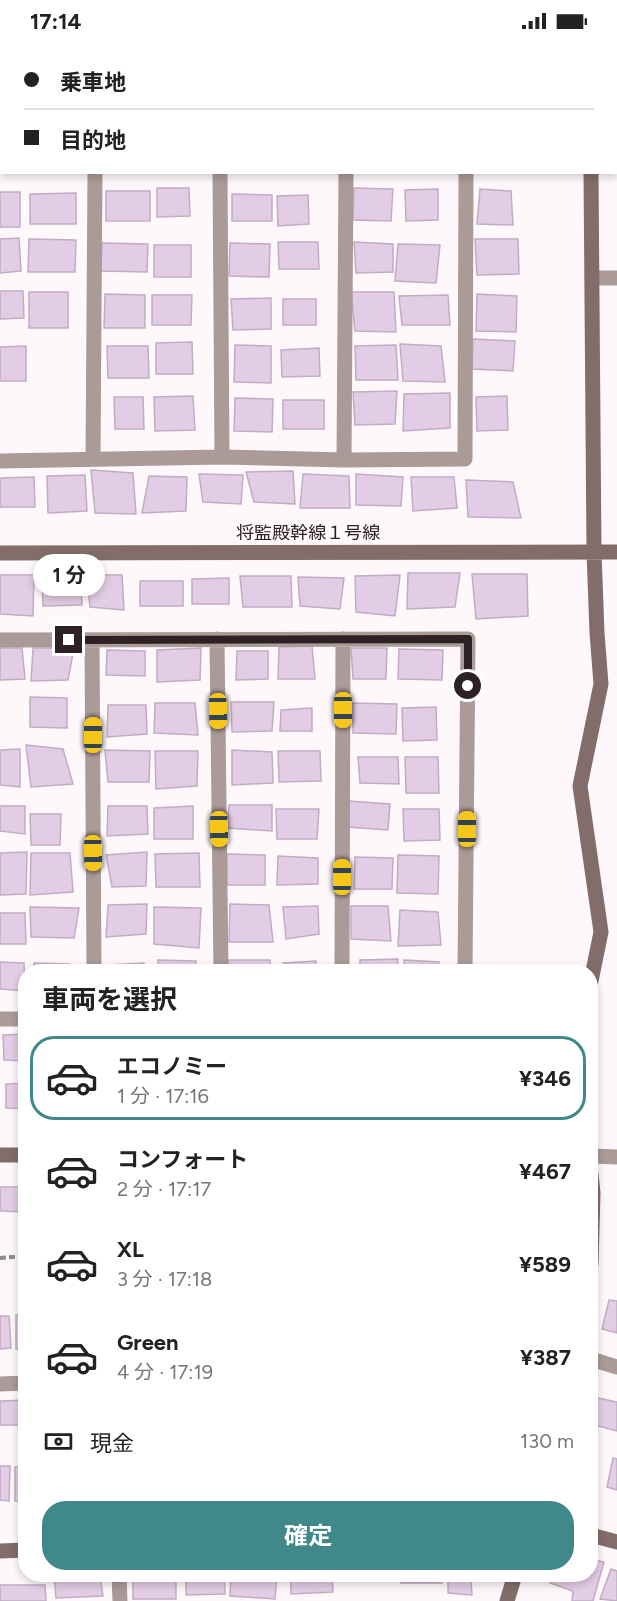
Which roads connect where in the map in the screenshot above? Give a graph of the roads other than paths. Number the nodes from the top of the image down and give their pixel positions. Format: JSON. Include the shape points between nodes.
{"nodes":[{"id":1,"x":95,"y":174,"type":"edge"},
{"id":2,"x":220,"y":174,"type":"edge"},
{"id":3,"x":346,"y":174,"type":"edge"},
{"id":4,"x":466,"y":174,"type":"edge"},
{"id":5,"x":591,"y":174,"type":"edge"},
{"id":6,"x":592,"y":278,"type":"junction"},
{"id":7,"x":617,"y":278,"type":"edge"},
{"id":8,"x":222,"y":458,"type":"junction"},
{"id":9,"x":93,"y":459,"type":"junction"},
{"id":10,"x":344,"y":460,"type":"junction"},
{"id":11,"x":0,"y":461,"type":"edge"},
{"id":12,"x":594,"y":552,"type":"junction"},
{"id":13,"x":617,"y":552,"type":"edge"},
{"id":14,"x":0,"y":553,"type":"edge"},
{"id":15,"x":217,"y":639,"type":"junction"},
{"id":16,"x":343,"y":639,"type":"junction"},
{"id":17,"x":0,"y":640,"type":"edge"},
{"id":18,"x":92,"y":640,"type":"junction"},
{"id":19,"x":94,"y":964,"type":"edge"},
{"id":20,"x":221,"y":964,"type":"edge"},
{"id":21,"x":342,"y":964,"type":"edge"},
{"id":22,"x":465,"y":964,"type":"edge"},
{"id":23,"x":594,"y":964,"type":"edge"},
{"id":24,"x":0,"y":1019,"type":"edge"},
{"id":25,"x":18,"y":1019,"type":"edge"},
{"id":26,"x":0,"y":1155,"type":"edge"},
{"id":27,"x":18,"y":1155,"type":"edge"},
{"id":28,"x":598,"y":1156,"type":"edge"},
{"id":29,"x":617,"y":1157,"type":"edge"},
{"id":30,"x":598,"y":1361,"type":"edge"},
{"id":31,"x":617,"y":1367,"type":"edge"},
{"id":32,"x":18,"y":1383,"type":"edge"},
{"id":33,"x":0,"y":1384,"type":"edge"},
{"id":34,"x":598,"y":1537,"type":"edge"},
{"id":35,"x":617,"y":1542,"type":"edge"},
{"id":36,"x":0,"y":1551,"type":"edge"},
{"id":37,"x":18,"y":1551,"type":"edge"},
{"id":38,"x":119,"y":1582,"type":"edge"},
{"id":39,"x":513,"y":1582,"type":"edge"},
{"id":40,"x":120,"y":1601,"type":"edge"},
{"id":41,"x":507,"y":1601,"type":"edge"}],
"edges":[{"from":1,"to":9,"type":"street"},
{"from":2,"to":8,"type":"street"},
{"from":3,"to":10,"type":"street"},
{"from":4,"to":10,"type":"street","via":[[465,459]]},
{"from":5,"to":6,"type":"street"},
{"from":6,"to":7,"type":"street"},
{"from":6,"to":12,"type":"street"},
{"from":8,"to":9,"type":"street"},
{"from":8,"to":10,"type":"street"},
{"from":9,"to":11,"type":"street"},
{"from":12,"to":13,"type":"street","name":"将監殿幹線１号線"},
{"from":12,"to":14,"type":"street","name":"将監殿幹線１号線"},
{"from":12,"to":23,"type":"street","via":[[602,684],[580,786],[601,932]]},
{"from":15,"to":16,"type":"street"},
{"from":15,"to":18,"type":"street"},
{"from":15,"to":20,"type":"street"},
{"from":16,"to":21,"type":"street"},
{"from":16,"to":22,"type":"street","via":[[468,639]]},
{"from":17,"to":18,"type":"street"},
{"from":18,"to":19,"type":"street"},
{"from":24,"to":25,"type":"street"},
{"from":26,"to":27,"type":"street"},
{"from":28,"to":29,"type":"street"},
{"from":30,"to":31,"type":"street"},
{"from":32,"to":33,"type":"street"},
{"from":34,"to":35,"type":"street"},
{"from":36,"to":37,"type":"street"},
{"from":38,"to":40,"type":"street"},
{"from":39,"to":41,"type":"street"}]}
